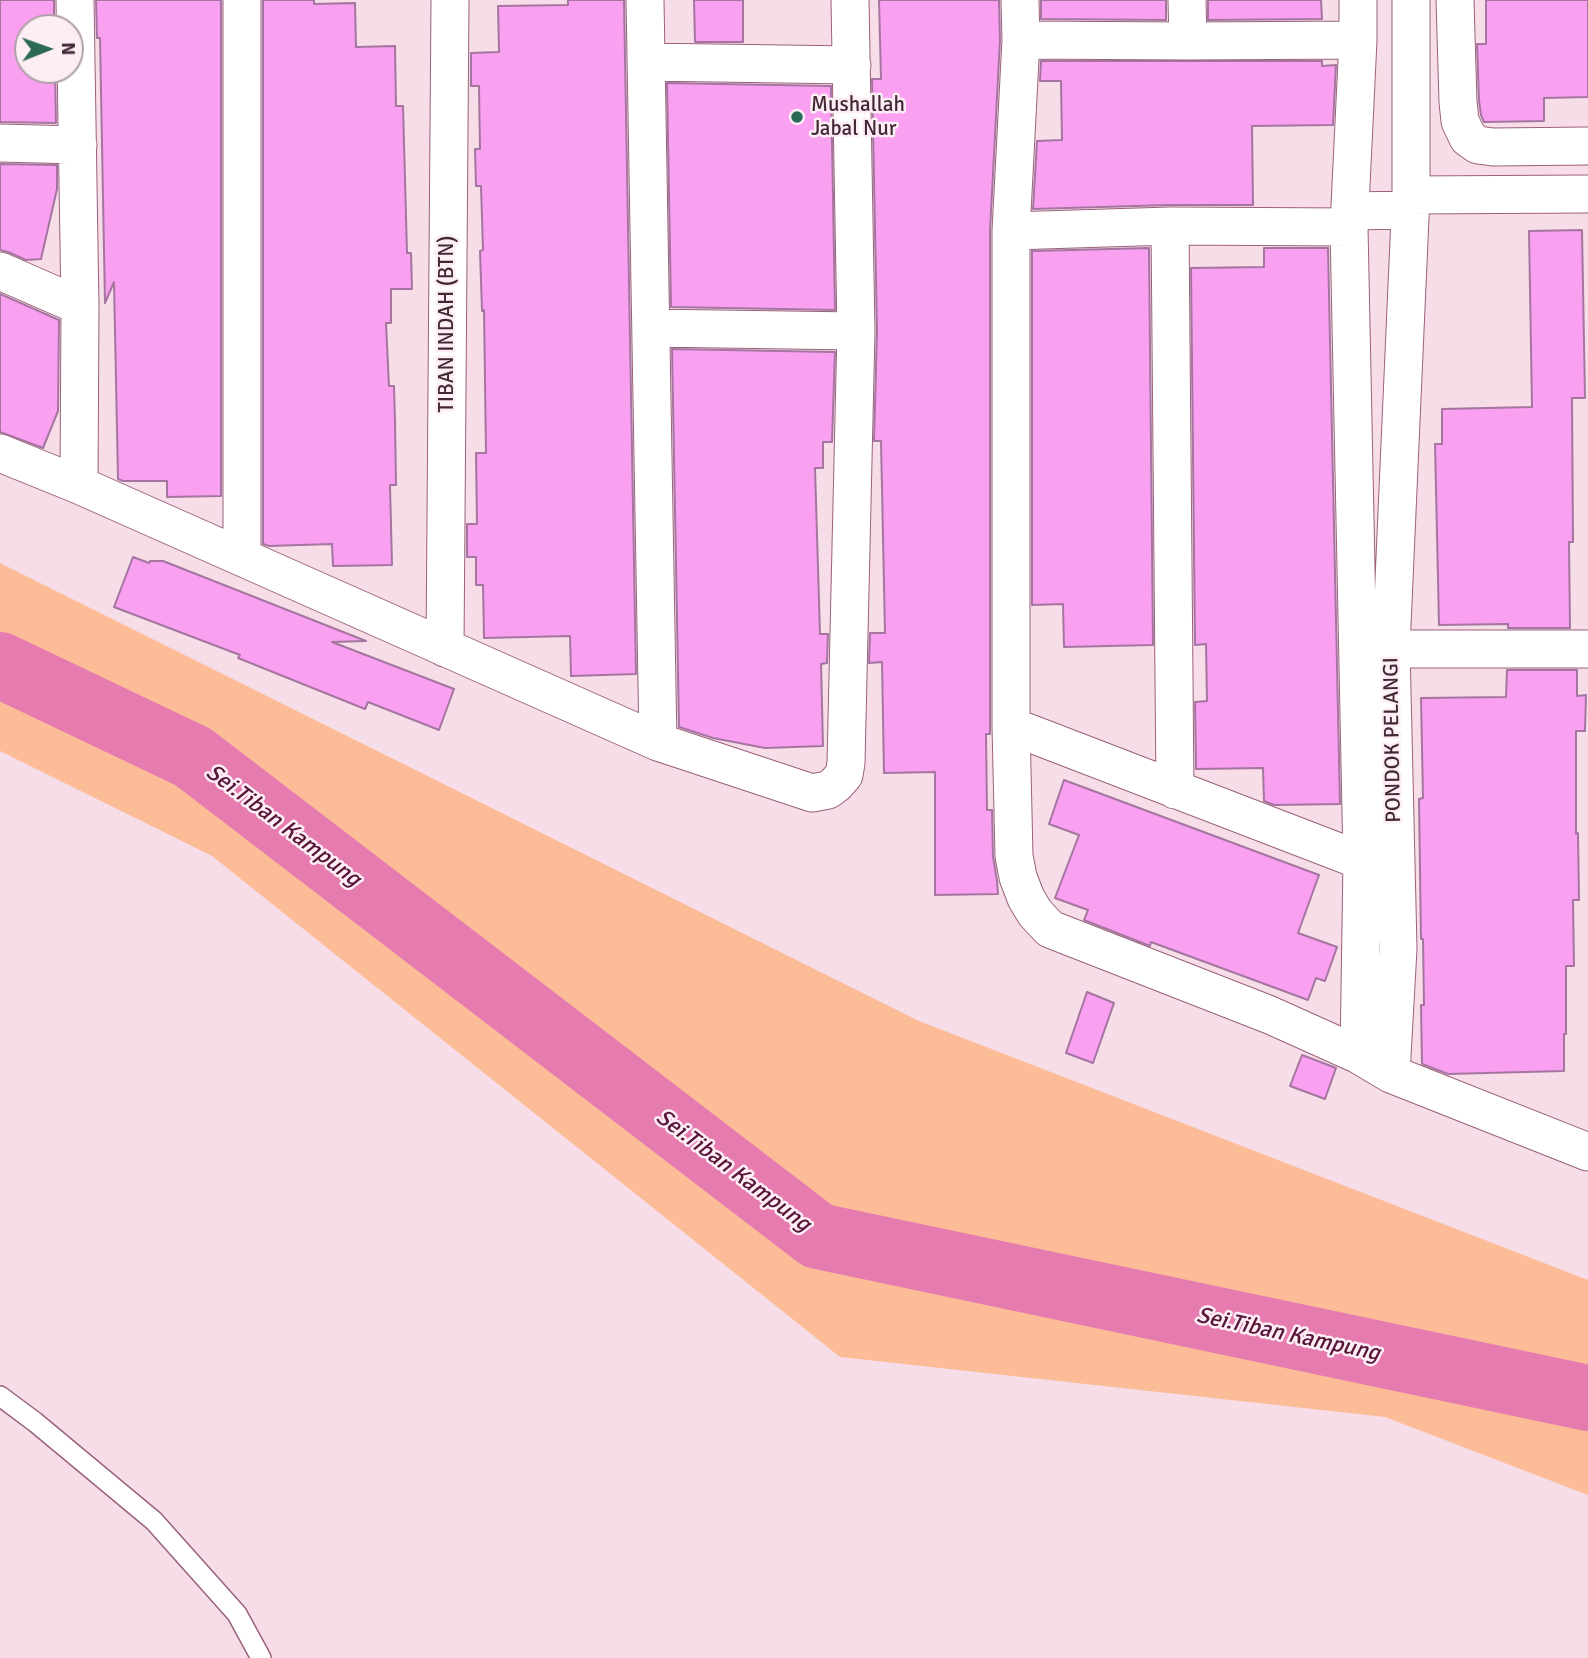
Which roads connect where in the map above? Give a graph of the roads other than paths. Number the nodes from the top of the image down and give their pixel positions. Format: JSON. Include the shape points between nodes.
{"nodes":[{"id":1,"x":75,"y":0,"type":"edge"},
{"id":2,"x":242,"y":0,"type":"edge"},
{"id":3,"x":450,"y":0,"type":"edge"},
{"id":4,"x":645,"y":0,"type":"edge"},
{"id":5,"x":850,"y":0,"type":"edge"},
{"id":6,"x":1020,"y":0,"type":"edge"},
{"id":7,"x":1187,"y":0,"type":"edge"},
{"id":8,"x":1357,"y":0,"type":"edge"},
{"id":9,"x":1410,"y":0,"type":"edge"},
{"id":10,"x":1455,"y":0,"type":"edge"},
{"id":11,"x":1021,"y":40,"type":"junction"},
{"id":12,"x":1358,"y":40,"type":"junction"},
{"id":13,"x":1188,"y":41,"type":"junction"},
{"id":14,"x":646,"y":62,"type":"junction"},
{"id":15,"x":852,"y":65,"type":"junction"},
{"id":16,"x":0,"y":143,"type":"edge"},
{"id":17,"x":78,"y":145,"type":"junction"},
{"id":18,"x":1588,"y":146,"type":"edge"},
{"id":19,"x":1588,"y":194,"type":"edge"},
{"id":20,"x":1411,"y":202,"type":"junction"},
{"id":21,"x":1349,"y":219,"type":"junction"},
{"id":22,"x":1170,"y":226,"type":"junction"},
{"id":23,"x":1011,"y":231,"type":"junction"},
{"id":24,"x":0,"y":271,"type":"edge"},
{"id":25,"x":80,"y":306,"type":"junction"},
{"id":26,"x":651,"y":328,"type":"junction"},
{"id":27,"x":856,"y":331,"type":"junction"},
{"id":28,"x":0,"y":453,"type":"edge"},
{"id":29,"x":79,"y":485,"type":"junction"},
{"id":30,"x":242,"y":557,"type":"junction"},
{"id":31,"x":445,"y":648,"type":"junction"},
{"id":32,"x":1374,"y":649,"type":"junction"},
{"id":33,"x":1588,"y":649,"type":"edge"},
{"id":34,"x":1011,"y":726,"type":"junction"},
{"id":35,"x":658,"y":743,"type":"junction"},
{"id":36,"x":1175,"y":790,"type":"junction"},
{"id":37,"x":1362,"y":861,"type":"junction"},
{"id":38,"x":1359,"y":1055,"type":"junction"},
{"id":39,"x":1391,"y":1074,"type":"junction"},
{"id":40,"x":1588,"y":1152,"type":"edge"},
{"id":41,"x":0,"y":1396,"type":"edge"},
{"id":42,"x":261,"y":1658,"type":"edge"}],
"edges":[{"from":1,"to":17,"type":"street"},
{"from":2,"to":30,"type":"street"},
{"from":3,"to":31,"type":"street","name":"TIBAN INDAH (BTN)"},
{"from":4,"to":14,"type":"street"},
{"from":5,"to":15,"type":"street"},
{"from":6,"to":11,"type":"street"},
{"from":7,"to":13,"type":"street"},
{"from":8,"to":12,"type":"street"},
{"from":9,"to":20,"type":"street","name":"PONDOK PELANGI"},
{"from":10,"to":18,"type":"street","via":[[1458,102],[1468,138],[1493,147]]},
{"from":11,"to":13,"type":"street"},
{"from":11,"to":23,"type":"street"},
{"from":12,"to":13,"type":"street"},
{"from":12,"to":21,"type":"street"},
{"from":14,"to":15,"type":"street"},
{"from":14,"to":26,"type":"street"},
{"from":15,"to":27,"type":"street"},
{"from":16,"to":17,"type":"street"},
{"from":17,"to":25,"type":"street"},
{"from":19,"to":20,"type":"street"},
{"from":20,"to":21,"type":"street"},
{"from":20,"to":32,"type":"street","name":"PONDOK PELANGI"},
{"from":21,"to":22,"type":"street"},
{"from":21,"to":32,"type":"street"},
{"from":22,"to":23,"type":"street"},
{"from":22,"to":36,"type":"street"},
{"from":23,"to":34,"type":"street"},
{"from":24,"to":25,"type":"street"},
{"from":25,"to":29,"type":"street"},
{"from":26,"to":27,"type":"street"},
{"from":26,"to":35,"type":"street"},
{"from":27,"to":35,"type":"street","via":[[844,775],[828,790],[812,793]]},
{"from":28,"to":29,"type":"street"},
{"from":29,"to":30,"type":"street"},
{"from":30,"to":31,"type":"street"},
{"from":31,"to":35,"type":"street"},
{"from":32,"to":33,"type":"street"},
{"from":32,"to":37,"type":"street"},
{"from":32,"to":39,"type":"street","name":"PONDOK PELANGI","via":[[1398,949]]},
{"from":34,"to":36,"type":"street"},
{"from":34,"to":38,"type":"street","via":[[1018,877],[1035,913],[1050,929]]},
{"from":36,"to":37,"type":"street"},
{"from":37,"to":38,"type":"street"},
{"from":38,"to":39,"type":"street"},
{"from":39,"to":40,"type":"street"},
{"from":41,"to":42,"type":"lane","via":[[154,1521],[237,1614]]}]}
